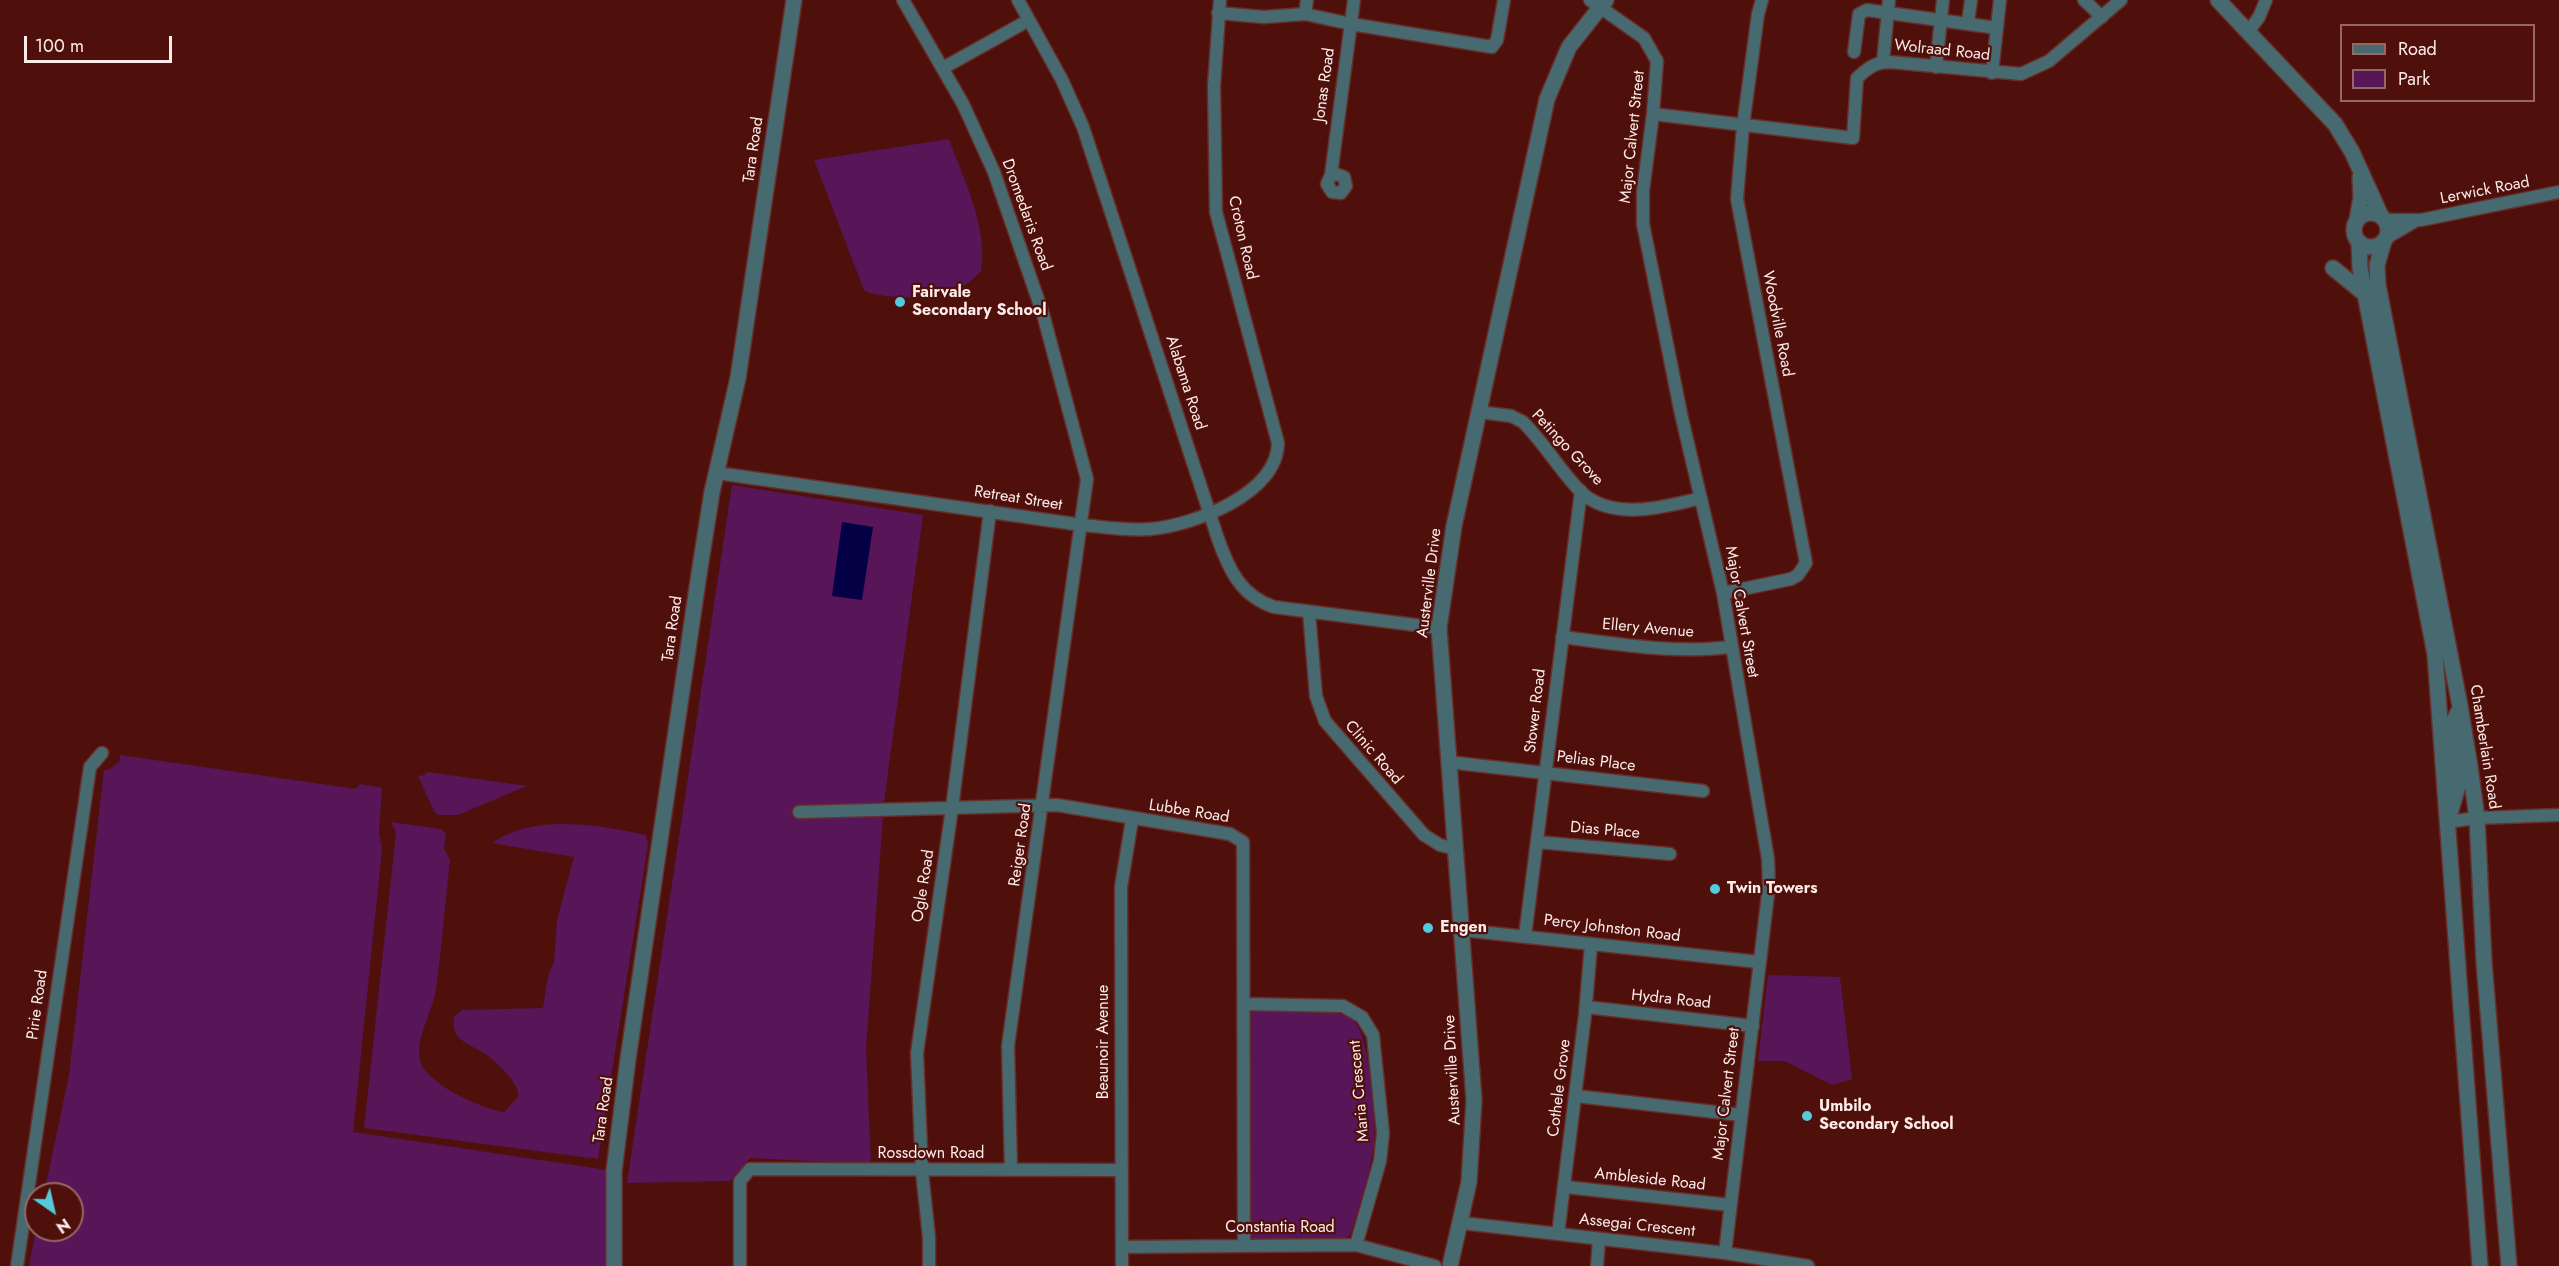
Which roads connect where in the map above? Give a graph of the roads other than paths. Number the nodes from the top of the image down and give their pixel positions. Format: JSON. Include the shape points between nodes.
{"nodes":[{"id":1,"x":794,"y":0,"type":"edge"},
{"id":2,"x":903,"y":0,"type":"edge"},
{"id":3,"x":1018,"y":0,"type":"edge"},
{"id":4,"x":1307,"y":0,"type":"edge"},
{"id":5,"x":1354,"y":0,"type":"edge"},
{"id":6,"x":1504,"y":0,"type":"edge"},
{"id":7,"x":1762,"y":0,"type":"edge"},
{"id":8,"x":1889,"y":0,"type":"edge"},
{"id":9,"x":1943,"y":0,"type":"edge"},
{"id":10,"x":1971,"y":0,"type":"edge"},
{"id":11,"x":2000,"y":0,"type":"edge"},
{"id":12,"x":2085,"y":0,"type":"edge"},
{"id":13,"x":2121,"y":0,"type":"edge"},
{"id":14,"x":2218,"y":0,"type":"edge"},
{"id":15,"x":2266,"y":0,"type":"edge"},
{"id":16,"x":1599,"y":2,"type":"edge"},
{"id":17,"x":1219,"y":6,"type":"edge"},
{"id":18,"x":1305,"y":14,"type":"junction"},
{"id":19,"x":1887,"y":14,"type":"junction"},
{"id":20,"x":2102,"y":17,"type":"junction"},
{"id":21,"x":1941,"y":19,"type":"junction"},
{"id":22,"x":1029,"y":20,"type":"junction"},
{"id":23,"x":1968,"y":23,"type":"junction"},
{"id":24,"x":1351,"y":24,"type":"junction"},
{"id":25,"x":1997,"y":28,"type":"junction"},
{"id":26,"x":2248,"y":32,"type":"junction"},
{"id":27,"x":1854,"y":52,"type":"dead end"},
{"id":28,"x":1882,"y":62,"type":"junction"},
{"id":29,"x":1936,"y":67,"type":"junction"},
{"id":30,"x":943,"y":68,"type":"junction"},
{"id":31,"x":1992,"y":73,"type":"junction"},
{"id":32,"x":1653,"y":114,"type":"junction"},
{"id":33,"x":1743,"y":126,"type":"junction"},
{"id":34,"x":2358,"y":166,"type":"junction"},
{"id":35,"x":1331,"y":176,"type":"dead end"},
{"id":36,"x":2559,"y":192,"type":"edge"},
{"id":37,"x":2383,"y":218,"type":"junction"},
{"id":38,"x":2357,"y":220,"type":"junction"},
{"id":39,"x":2417,"y":220,"type":"junction"},
{"id":40,"x":2385,"y":239,"type":"junction"},
{"id":41,"x":2359,"y":242,"type":"junction"},
{"id":42,"x":2333,"y":268,"type":"dead end"},
{"id":43,"x":2366,"y":296,"type":"junction"},
{"id":44,"x":1479,"y":412,"type":"junction"},
{"id":45,"x":1278,"y":443,"type":"joint"},
{"id":46,"x":717,"y":472,"type":"junction"},
{"id":47,"x":1581,"y":491,"type":"junction"},
{"id":48,"x":1701,"y":498,"type":"junction"},
{"id":49,"x":990,"y":511,"type":"junction"},
{"id":50,"x":1210,"y":515,"type":"junction"},
{"id":51,"x":1082,"y":525,"type":"junction"},
{"id":52,"x":1723,"y":592,"type":"junction"},
{"id":53,"x":1309,"y":612,"type":"junction"},
{"id":54,"x":1439,"y":628,"type":"junction"},
{"id":55,"x":1562,"y":637,"type":"junction"},
{"id":56,"x":1731,"y":647,"type":"junction"},
{"id":57,"x":2456,"y":683,"type":"junction"},
{"id":58,"x":2438,"y":687,"type":"junction"},
{"id":59,"x":2460,"y":706,"type":"junction"},
{"id":60,"x":102,"y":753,"type":"dead end"},
{"id":61,"x":1448,"y":762,"type":"junction"},
{"id":62,"x":1545,"y":773,"type":"junction"},
{"id":63,"x":1703,"y":791,"type":"dead end"},
{"id":64,"x":952,"y":807,"type":"junction"},
{"id":65,"x":1043,"y":807,"type":"junction"},
{"id":66,"x":799,"y":812,"type":"dead end"},
{"id":67,"x":2559,"y":815,"type":"edge"},
{"id":68,"x":2476,"y":818,"type":"junction"},
{"id":69,"x":1132,"y":820,"type":"junction"},
{"id":70,"x":2447,"y":822,"type":"junction"},
{"id":71,"x":1537,"y":842,"type":"junction"},
{"id":72,"x":1456,"y":849,"type":"junction"},
{"id":73,"x":1670,"y":854,"type":"dead end"},
{"id":74,"x":1462,"y":930,"type":"junction"},
{"id":75,"x":1525,"y":936,"type":"junction"},
{"id":76,"x":1591,"y":945,"type":"junction"},
{"id":77,"x":1759,"y":962,"type":"junction"},
{"id":78,"x":2484,"y":962,"type":"junction"},
{"id":79,"x":2458,"y":964,"type":"junction"},
{"id":80,"x":1245,"y":1004,"type":"junction"},
{"id":81,"x":1586,"y":1007,"type":"junction"},
{"id":82,"x":1753,"y":1026,"type":"junction"},
{"id":83,"x":2493,"y":1088,"type":"junction"},
{"id":84,"x":2468,"y":1089,"type":"junction"},
{"id":85,"x":1576,"y":1096,"type":"junction"},
{"id":86,"x":1741,"y":1115,"type":"junction"},
{"id":87,"x":1011,"y":1170,"type":"junction"},
{"id":88,"x":1120,"y":1170,"type":"junction"},
{"id":89,"x":922,"y":1172,"type":"junction"},
{"id":90,"x":1566,"y":1187,"type":"junction"},
{"id":91,"x":1730,"y":1205,"type":"junction"},
{"id":92,"x":1461,"y":1223,"type":"junction"},
{"id":93,"x":1558,"y":1234,"type":"junction"},
{"id":94,"x":1599,"y":1239,"type":"junction"},
{"id":95,"x":1244,"y":1244,"type":"junction"},
{"id":96,"x":1356,"y":1245,"type":"junction"},
{"id":97,"x":1122,"y":1247,"type":"junction"},
{"id":98,"x":1725,"y":1252,"type":"junction"},
{"id":99,"x":1764,"y":1262,"type":"edge"},
{"id":100,"x":17,"y":1266,"type":"edge"},
{"id":101,"x":614,"y":1266,"type":"edge"},
{"id":102,"x":740,"y":1266,"type":"edge"},
{"id":103,"x":930,"y":1266,"type":"edge"},
{"id":104,"x":1122,"y":1266,"type":"edge"},
{"id":105,"x":1435,"y":1266,"type":"edge"},
{"id":106,"x":1450,"y":1266,"type":"edge"},
{"id":107,"x":1597,"y":1266,"type":"edge"},
{"id":108,"x":1808,"y":1266,"type":"edge"},
{"id":109,"x":2480,"y":1266,"type":"edge"},
{"id":110,"x":2509,"y":1266,"type":"edge"}],
"edges":[{"from":1,"to":46,"type":"street","name":"Tara Road","via":[[738,378]]},
{"from":2,"to":30,"type":"street","name":"Dromedaris Road"},
{"from":3,"to":22,"type":"street","name":"Alabama Road"},
{"from":4,"to":18,"type":"street"},
{"from":5,"to":24,"type":"street","name":"Jonas Road"},
{"from":6,"to":24,"type":"street","via":[[1497,39],[1492,46]]},
{"from":7,"to":33,"type":"street","name":"Woodville Road"},
{"from":8,"to":19,"type":"street"},
{"from":9,"to":21,"type":"street"},
{"from":10,"to":23,"type":"street"},
{"from":11,"to":25,"type":"street"},
{"from":12,"to":20,"type":"street"},
{"from":13,"to":20,"type":"street","name":"Wolraad Road"},
{"from":14,"to":26,"type":"street"},
{"from":15,"to":26,"type":"street"},
{"from":16,"to":32,"type":"street","name":"Major Calvert Street","via":[[1652,49],[1658,72]]},
{"from":16,"to":44,"type":"street","name":"Austerville Drive","via":[[1569,47],[1547,99]]},
{"from":17,"to":18,"type":"street","via":[[1264,17]]},
{"from":17,"to":45,"type":"street","name":"Croton Road","via":[[1214,86],[1216,212]]},
{"from":18,"to":24,"type":"street"},
{"from":19,"to":21,"type":"street"},
{"from":19,"to":27,"type":"street","via":[[1867,10],[1859,14]]},
{"from":19,"to":28,"type":"street"},
{"from":20,"to":31,"type":"street","name":"Wolraad Road","via":[[2036,69],[2021,74]]},
{"from":21,"to":23,"type":"street"},
{"from":21,"to":29,"type":"street"},
{"from":22,"to":30,"type":"street"},
{"from":22,"to":50,"type":"street","name":"Alabama Road","via":[[1083,127]]},
{"from":23,"to":25,"type":"street"},
{"from":24,"to":35,"type":"street","name":"Jonas Road"},
{"from":25,"to":31,"type":"street"},
{"from":26,"to":34,"type":"street","via":[[2335,124]]},
{"from":28,"to":29,"type":"street","name":"Wolraad Road"},
{"from":28,"to":33,"type":"street","name":"Wolraad Road","via":[[1857,78],[1854,138]]},
{"from":29,"to":31,"type":"street","name":"Wolraad Road"},
{"from":30,"to":51,"type":"street","name":"Dromedaris Road","via":[[994,172],[1043,314],[1085,464],[1087,490]]},
{"from":32,"to":33,"type":"street","name":"Wolraad Road"},
{"from":32,"to":48,"type":"street","name":"Major Calvert Street","via":[[1643,224]]},
{"from":33,"to":52,"type":"street","name":"Woodville Road","via":[[1737,199],[1806,563],[1791,579]]},
{"from":34,"to":37,"type":"street"},
{"from":34,"to":38,"type":"street","via":[[2361,185]]},
{"from":36,"to":39,"type":"street","name":"Lerwick Road"},
{"from":37,"to":38,"type":"street","via":[[2366,214]]},
{"from":37,"to":39,"type":"street","name":"Lerwick Road"},
{"from":37,"to":40,"type":"street","via":[[2388,229]]},
{"from":38,"to":41,"type":"street","via":[[2354,232]]},
{"from":39,"to":40,"type":"street","name":"Lerwick Road"},
{"from":40,"to":41,"type":"street","via":[[2374,247]]},
{"from":40,"to":57,"type":"street","name":"Chamberlain Road","via":[[2377,265],[2378,285]]},
{"from":41,"to":43,"type":"street"},
{"from":42,"to":43,"type":"street"},
{"from":43,"to":58,"type":"street","via":[[2430,620]]},
{"from":44,"to":47,"type":"street","name":"Petingo Grove","via":[[1511,416],[1523,422]]},
{"from":44,"to":54,"type":"street","name":"Austerville Drive"},
{"from":45,"to":50,"type":"street","name":"Retreat Street","via":[[1273,467],[1265,477]]},
{"from":46,"to":49,"type":"street","name":"Retreat Street"},
{"from":46,"to":101,"type":"street","name":"Tara Road","via":[[618,1138],[612,1193]]},
{"from":47,"to":48,"type":"street","name":"Petingo Grove","via":[[1598,502],[1650,510]]},
{"from":47,"to":55,"type":"street","name":"Stower Road"},
{"from":48,"to":52,"type":"street","name":"Major Calvert Street"},
{"from":49,"to":51,"type":"street","name":"Retreat Street"},
{"from":49,"to":64,"type":"street","name":"Ogle Road"},
{"from":50,"to":51,"type":"street","name":"Retreat Street","via":[[1154,529]]},
{"from":50,"to":53,"type":"street","name":"Alabama Road","via":[[1226,562],[1245,591],[1268,605]]},
{"from":51,"to":65,"type":"street","name":"Reiger Road"},
{"from":52,"to":56,"type":"street","name":"Major Calvert Street"},
{"from":53,"to":54,"type":"street","name":"Alabama Road"},
{"from":53,"to":72,"type":"street","name":"Clinic Road","via":[[1316,696],[1324,721],[1424,835]]},
{"from":54,"to":61,"type":"street","name":"Austerville Drive"},
{"from":55,"to":56,"type":"street","name":"Ellery Avenue","via":[[1669,649],[1704,651]]},
{"from":55,"to":62,"type":"street","name":"Stower Road"},
{"from":56,"to":77,"type":"street","name":"Major Calvert Street","via":[[1768,860]]},
{"from":57,"to":58,"type":"street"},
{"from":57,"to":59,"type":"street","name":"Chamberlain Road"},
{"from":58,"to":70,"type":"street"},
{"from":59,"to":68,"type":"street","name":"Chamberlain Road"},
{"from":59,"to":70,"type":"street","via":[[2453,723],[2458,786]]},
{"from":60,"to":100,"type":"street","name":"Pirie Road","via":[[90,767]]},
{"from":61,"to":62,"type":"street","name":"Pelias Place"},
{"from":61,"to":72,"type":"street","name":"Austerville Drive"},
{"from":62,"to":63,"type":"street","name":"Pelias Place"},
{"from":62,"to":71,"type":"street","name":"Stower Road"},
{"from":64,"to":65,"type":"street","name":"Lubbe Road"},
{"from":64,"to":66,"type":"street","name":"Lubbe Road"},
{"from":64,"to":89,"type":"street","name":"Ogle Road","via":[[917,1043]]},
{"from":65,"to":69,"type":"street","name":"Lubbe Road","via":[[1066,806]]},
{"from":65,"to":87,"type":"street","name":"Reiger Road","via":[[1008,1046]]},
{"from":67,"to":68,"type":"street"},
{"from":68,"to":70,"type":"street"},
{"from":68,"to":78,"type":"street","name":"Chamberlain Road"},
{"from":69,"to":80,"type":"street","name":"Lubbe Road","via":[[1230,834],[1243,842]]},
{"from":69,"to":88,"type":"street","name":"Beaunoir Avenue","via":[[1121,887]]},
{"from":70,"to":79,"type":"street"},
{"from":71,"to":73,"type":"street","name":"Dias Place"},
{"from":71,"to":75,"type":"street","name":"Stower Road"},
{"from":72,"to":74,"type":"street","name":"Austerville Drive"},
{"from":74,"to":75,"type":"street","name":"Percy Johnston Road"},
{"from":74,"to":92,"type":"street","name":"Austerville Drive","via":[[1474,1128]]},
{"from":75,"to":76,"type":"street","name":"Percy Johnston Road"},
{"from":76,"to":77,"type":"street","name":"Percy Johnston Road"},
{"from":76,"to":81,"type":"street","name":"Cothele Grove"},
{"from":77,"to":82,"type":"street","name":"Major Calvert Street"},
{"from":78,"to":79,"type":"street"},
{"from":78,"to":83,"type":"street","name":"Chamberlain Road"},
{"from":79,"to":84,"type":"street"},
{"from":80,"to":95,"type":"street","name":"Lubbe Road"},
{"from":80,"to":96,"type":"street","name":"Maria Crescent","via":[[1343,1006],[1369,1025],[1376,1045],[1382,1146]]},
{"from":81,"to":82,"type":"street","name":"Hydra Road"},
{"from":81,"to":85,"type":"street","name":"Cothele Grove"},
{"from":82,"to":86,"type":"street","name":"Major Calvert Street"},
{"from":83,"to":84,"type":"street"},
{"from":83,"to":110,"type":"street","name":"Chamberlain Road"},
{"from":84,"to":109,"type":"street"},
{"from":85,"to":86,"type":"street"},
{"from":85,"to":90,"type":"street","name":"Cothele Grove"},
{"from":86,"to":91,"type":"street","name":"Major Calvert Street"},
{"from":87,"to":88,"type":"street","name":"Rossdown Road"},
{"from":87,"to":89,"type":"street","name":"Rossdown Road"},
{"from":88,"to":97,"type":"street","name":"Beaunoir Avenue"},
{"from":89,"to":102,"type":"street","name":"Rossdown Road","via":[[750,1169],[740,1181]]},
{"from":89,"to":103,"type":"street","name":"Ogle Road"},
{"from":90,"to":91,"type":"street","name":"Ambleside Road"},
{"from":90,"to":93,"type":"street","name":"Cothele Grove"},
{"from":91,"to":98,"type":"street","name":"Major Calvert Street"},
{"from":92,"to":93,"type":"street","name":"Assegai Crescent"},
{"from":92,"to":106,"type":"street","name":"Austerville Drive"},
{"from":93,"to":94,"type":"street","name":"Assegai Crescent"},
{"from":94,"to":98,"type":"street","name":"Assegai Crescent"},
{"from":94,"to":107,"type":"street"},
{"from":95,"to":96,"type":"street","name":"Constantia Road"},
{"from":95,"to":97,"type":"street","name":"Constantia Road"},
{"from":96,"to":105,"type":"street","name":"Constantia Road"},
{"from":97,"to":104,"type":"street","name":"Beaunoir Avenue"},
{"from":98,"to":99,"type":"street","name":"Assegai Crescent"},
{"from":99,"to":108,"type":"street","name":"Assegai Crescent"}]}
